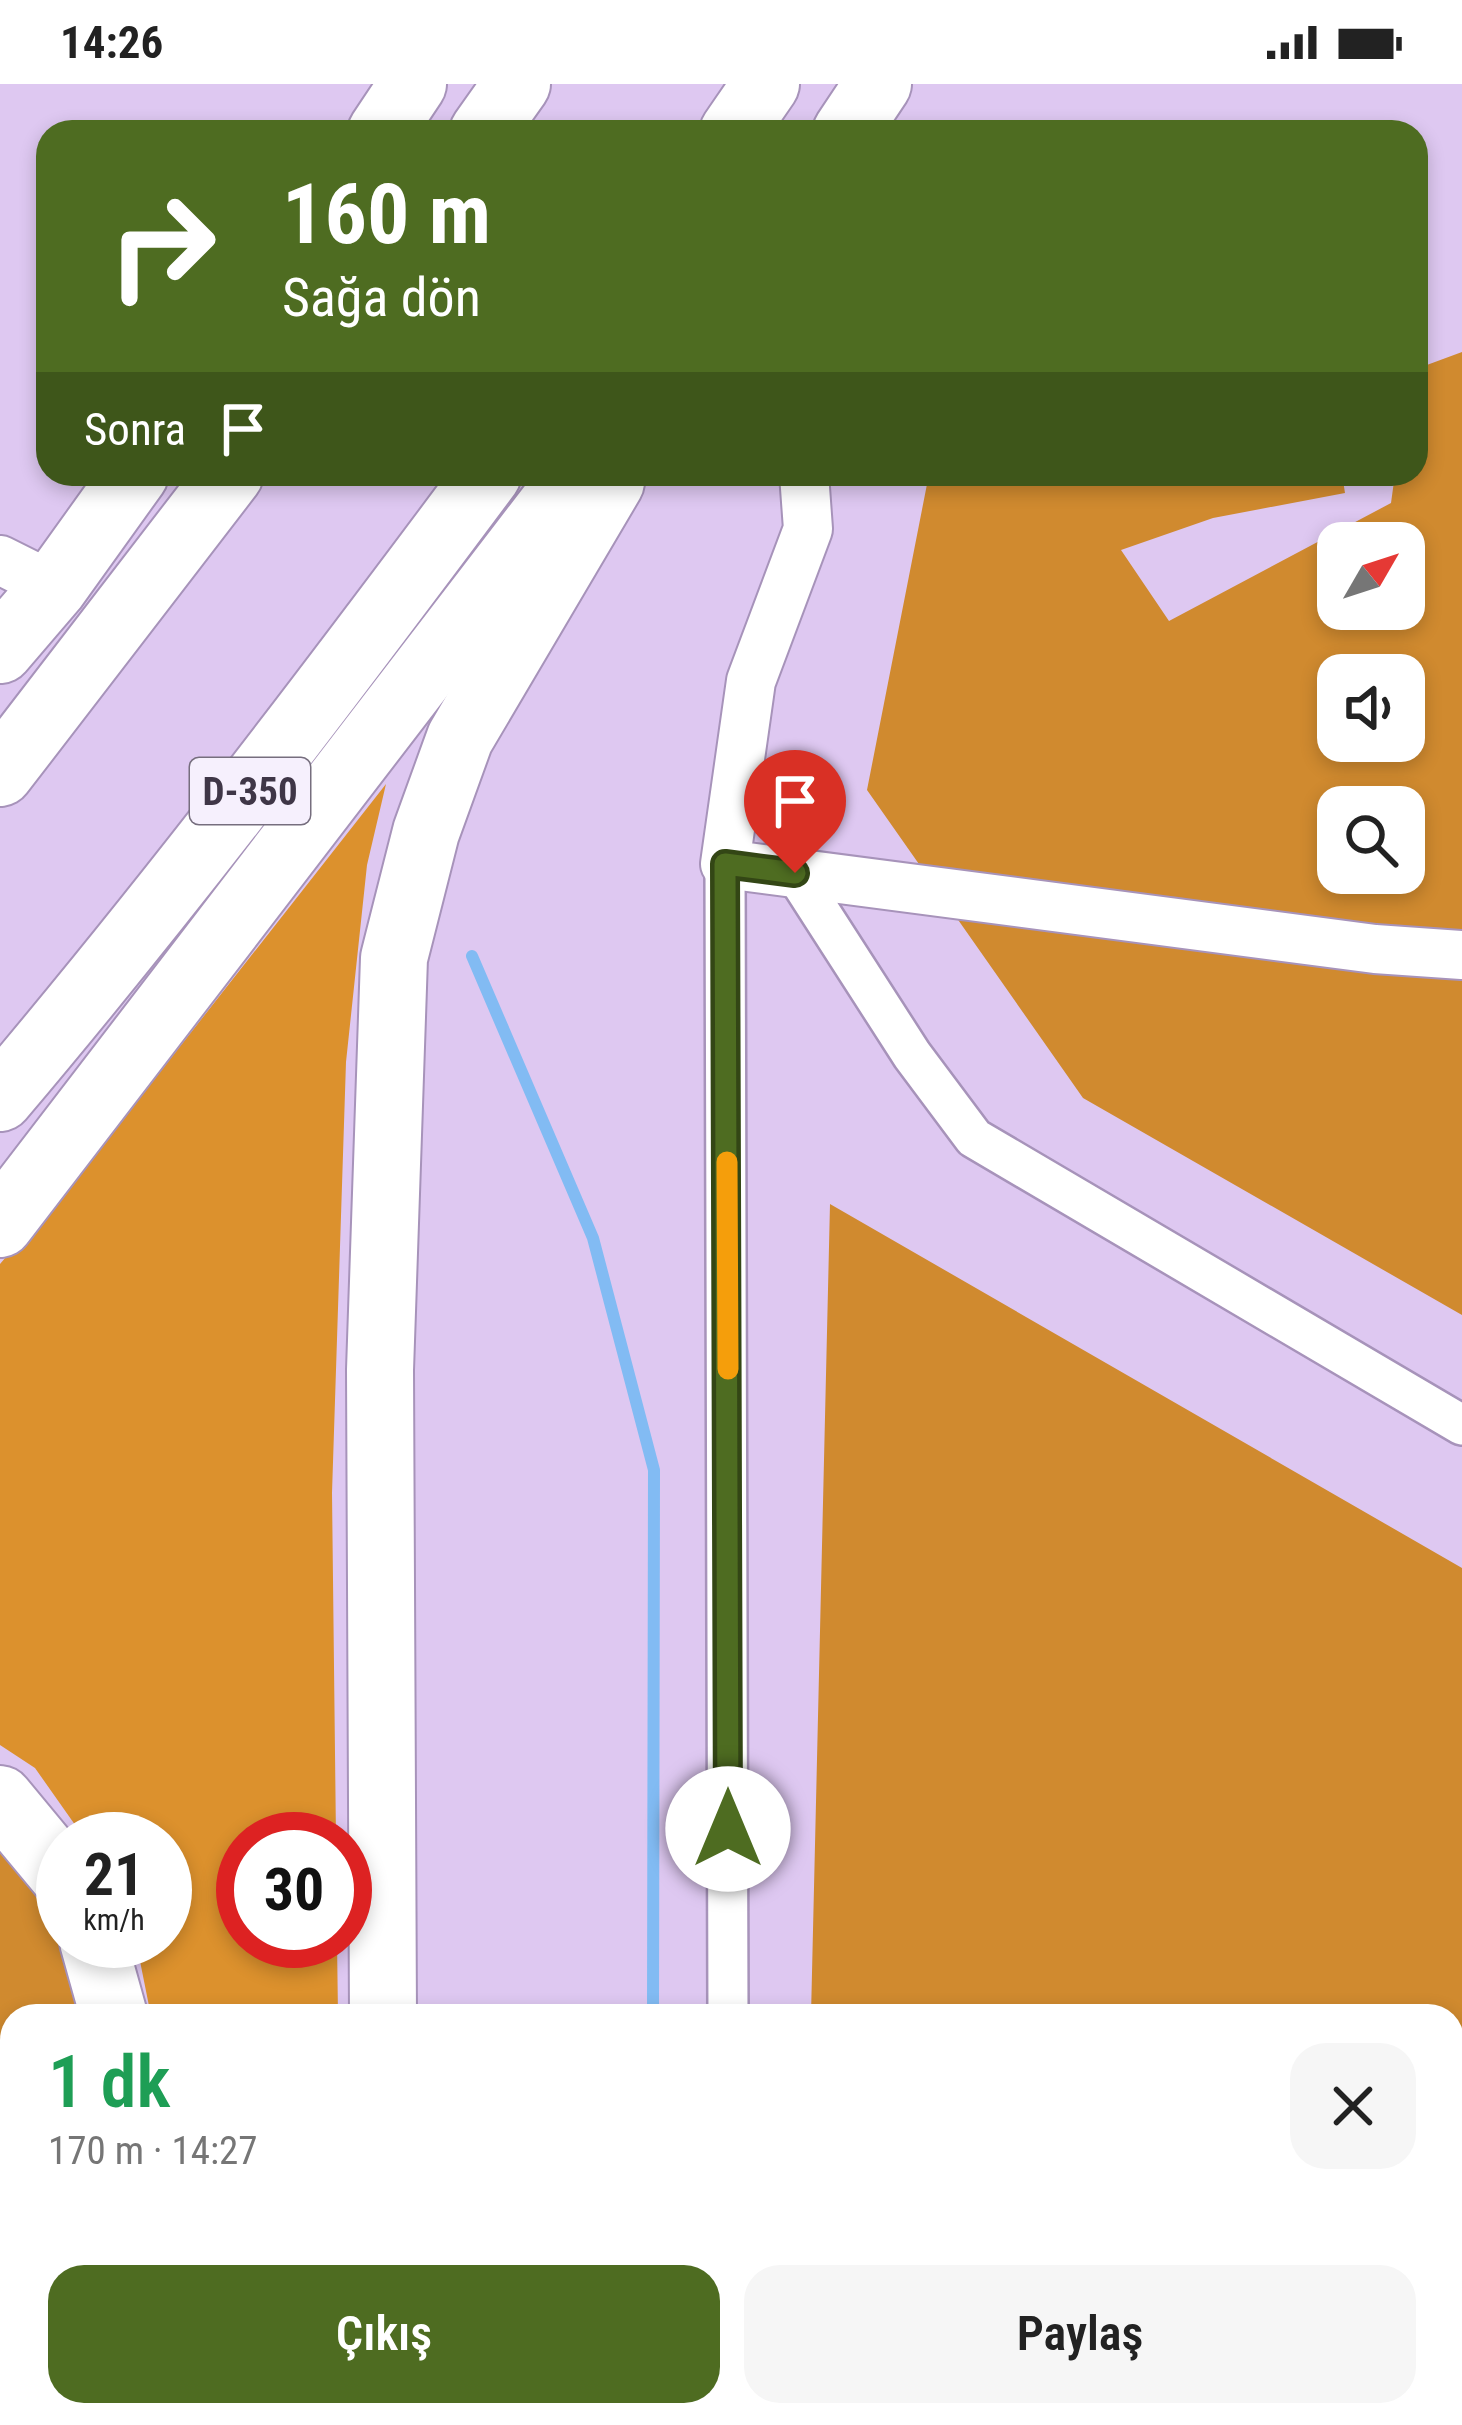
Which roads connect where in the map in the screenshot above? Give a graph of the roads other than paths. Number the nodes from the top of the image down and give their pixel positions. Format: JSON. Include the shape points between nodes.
{"nodes":[{"id":1,"x":413,"y":84,"type":"edge"},
{"id":2,"x":517,"y":84,"type":"edge"},
{"id":3,"x":766,"y":84,"type":"edge"},
{"id":4,"x":878,"y":84,"type":"edge"},
{"id":5,"x":389,"y":120,"type":"edge"},
{"id":6,"x":492,"y":120,"type":"edge"},
{"id":7,"x":741,"y":120,"type":"edge"},
{"id":8,"x":854,"y":120,"type":"edge"},
{"id":9,"x":122,"y":486,"type":"edge"},
{"id":10,"x":221,"y":486,"type":"edge"},
{"id":11,"x":479,"y":486,"type":"edge"},
{"id":12,"x":567,"y":486,"type":"edge"},
{"id":13,"x":609,"y":486,"type":"edge"},
{"id":14,"x":785,"y":486,"type":"edge"},
{"id":15,"x":805,"y":486,"type":"edge"},
{"id":16,"x":808,"y":529,"type":"junction"},
{"id":17,"x":27,"y":573,"type":"edge"},
{"id":18,"x":0,"y":650,"type":"edge"},
{"id":19,"x":0,"y":773,"type":"edge"},
{"id":20,"x":725,"y":864,"type":"junction"},
{"id":21,"x":795,"y":873,"type":"junction"},
{"id":22,"x":1462,"y":955,"type":"edge"},
{"id":23,"x":0,"y":1098,"type":"edge"},
{"id":24,"x":0,"y":1224,"type":"edge"},
{"id":25,"x":1462,"y":1425,"type":"edge"},
{"id":26,"x":0,"y":1799,"type":"edge"},
{"id":27,"x":36,"y":1842,"type":"edge"},
{"id":28,"x":101,"y":1968,"type":"edge"},
{"id":29,"x":111,"y":2004,"type":"edge"},
{"id":30,"x":383,"y":2004,"type":"edge"},
{"id":31,"x":728,"y":2004,"type":"edge"}],
"edges":[{"from":1,"to":5,"type":"highway"},
{"from":2,"to":6,"type":"highway"},
{"from":3,"to":7,"type":"highway"},
{"from":4,"to":8,"type":"highway"},
{"from":9,"to":17,"type":"highway"},
{"from":10,"to":19,"type":"highway"},
{"from":11,"to":23,"type":"highway","number":"D-350","via":[[289,743]]},
{"from":12,"to":24,"type":"highway"},
{"from":13,"to":30,"type":"highway","via":[[460,738],[394,958],[380,1370]]},
{"from":14,"to":16,"type":"street"},
{"from":15,"to":16,"type":"street"},
{"from":16,"to":20,"type":"street","via":[[751,681]]},
{"from":17,"to":18,"type":"highway"},
{"from":20,"to":21,"type":"street"},
{"from":20,"to":31,"type":"street"},
{"from":21,"to":22,"type":"street"},
{"from":21,"to":25,"type":"street","via":[[974,1138]]},
{"from":26,"to":27,"type":"highway"},
{"from":28,"to":29,"type":"highway"}]}
